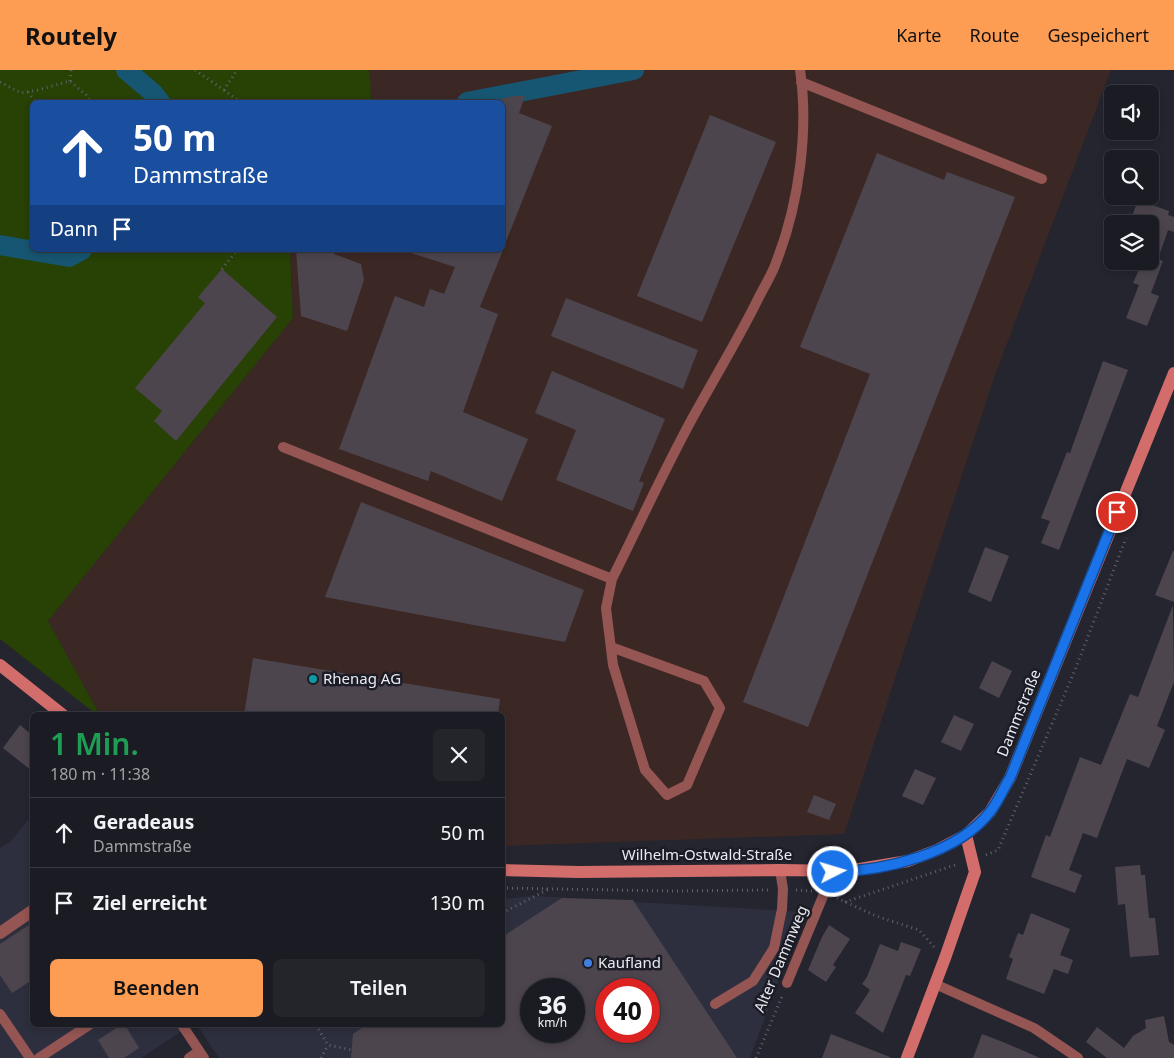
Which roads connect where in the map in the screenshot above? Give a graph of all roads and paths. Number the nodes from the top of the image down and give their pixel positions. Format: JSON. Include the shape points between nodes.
{"nodes":[{"id":1,"x":71,"y":70,"type":"edge"},
{"id":2,"x":194,"y":70,"type":"edge"},
{"id":3,"x":237,"y":70,"type":"edge"},
{"id":4,"x":800,"y":70,"type":"edge"},
{"id":5,"x":70,"y":81,"type":"junction"},
{"id":6,"x":0,"y":82,"type":"edge"},
{"id":7,"x":802,"y":82,"type":"junction"},
{"id":8,"x":224,"y":90,"type":"junction"},
{"id":9,"x":28,"y":92,"type":"junction"},
{"id":10,"x":34,"y":100,"type":"edge"},
{"id":11,"x":90,"y":100,"type":"edge"},
{"id":12,"x":237,"y":100,"type":"edge"},
{"id":13,"x":1042,"y":179,"type":"dead end"},
{"id":14,"x":235,"y":252,"type":"edge"},
{"id":15,"x":222,"y":269,"type":"dead end"},
{"id":16,"x":1174,"y":373,"type":"edge"},
{"id":17,"x":283,"y":447,"type":"dead end"},
{"id":18,"x":612,"y":579,"type":"junction"},
{"id":19,"x":611,"y":646,"type":"junction"},
{"id":20,"x":0,"y":665,"type":"edge"},
{"id":21,"x":59,"y":712,"type":"edge"},
{"id":22,"x":966,"y":835,"type":"junction"},
{"id":23,"x":505,"y":870,"type":"edge"},
{"id":24,"x":780,"y":870,"type":"junction"},
{"id":25,"x":833,"y":872,"type":"junction"},
{"id":26,"x":556,"y":885,"type":"dead end"},
{"id":27,"x":505,"y":888,"type":"edge"},
{"id":28,"x":549,"y":889,"type":"junction"},
{"id":29,"x":783,"y":889,"type":"junction"},
{"id":30,"x":825,"y":892,"type":"junction"},
{"id":31,"x":505,"y":911,"type":"edge"},
{"id":32,"x":30,"y":912,"type":"edge"},
{"id":33,"x":0,"y":933,"type":"edge"},
{"id":34,"x":945,"y":958,"type":"junction"},
{"id":35,"x":787,"y":984,"type":"joint"},
{"id":36,"x":935,"y":984,"type":"junction"},
{"id":37,"x":715,"y":1004,"type":"dead end"},
{"id":38,"x":0,"y":1014,"type":"edge"},
{"id":39,"x":86,"y":1027,"type":"edge"},
{"id":40,"x":183,"y":1027,"type":"edge"},
{"id":41,"x":317,"y":1027,"type":"edge"},
{"id":42,"x":328,"y":1045,"type":"junction"},
{"id":43,"x":352,"y":1050,"type":"dead end"},
{"id":44,"x":202,"y":1055,"type":"edge"},
{"id":45,"x":30,"y":1058,"type":"edge"},
{"id":46,"x":39,"y":1058,"type":"edge"},
{"id":47,"x":189,"y":1058,"type":"edge"},
{"id":48,"x":321,"y":1058,"type":"edge"},
{"id":49,"x":756,"y":1058,"type":"edge"},
{"id":50,"x":907,"y":1058,"type":"edge"},
{"id":51,"x":1078,"y":1058,"type":"edge"}],
"edges":[{"from":1,"to":5,"type":"path"},
{"from":2,"to":8,"type":"path"},
{"from":3,"to":8,"type":"path"},
{"from":4,"to":7,"type":"lane"},
{"from":5,"to":9,"type":"path"},
{"from":5,"to":11,"type":"path"},
{"from":6,"to":9,"type":"path","via":[[21,93]]},
{"from":7,"to":13,"type":"lane"},
{"from":7,"to":18,"type":"lane","via":[[803,119],[796,190],[777,261],[748,320],[692,418]]},
{"from":8,"to":12,"type":"path"},
{"from":9,"to":10,"type":"path"},
{"from":14,"to":15,"type":"path"},
{"from":16,"to":22,"type":"street","name":"Dammstraße","via":[[1010,778],[990,812]]},
{"from":17,"to":18,"type":"lane"},
{"from":18,"to":19,"type":"lane","via":[[606,608]]},
{"from":19,"to":19,"type":"lane","via":[[613,665],[645,770],[667,795],[687,785],[720,708],[704,680]]},
{"from":20,"to":21,"type":"street"},
{"from":22,"to":25,"type":"street","name":"Wilhelm-Ostwald-Straße","via":[[908,861]]},
{"from":22,"to":34,"type":"street","via":[[975,872]]},
{"from":23,"to":24,"type":"street","name":"Wilhelm-Ostwald-Straße"},
{"from":24,"to":25,"type":"street","name":"Wilhelm-Ostwald-Straße"},
{"from":24,"to":29,"type":"lane"},
{"from":25,"to":30,"type":"lane","name":"Alter Dammweg"},
{"from":26,"to":28,"type":"path"},
{"from":27,"to":28,"type":"path"},
{"from":28,"to":29,"type":"path","via":[[671,892]]},
{"from":28,"to":31,"type":"path"},
{"from":29,"to":30,"type":"path"},
{"from":29,"to":37,"type":"lane","via":[[774,948],[753,981]]},
{"from":30,"to":34,"type":"path","via":[[876,916],[919,930]]},
{"from":30,"to":35,"type":"lane","name":"Alter Dammweg"},
{"from":32,"to":33,"type":"street"},
{"from":34,"to":36,"type":"street"},
{"from":35,"to":49,"type":"path","name":"Alter Dammweg"},
{"from":36,"to":50,"type":"street"},
{"from":36,"to":51,"type":"lane","via":[[1034,1028]]},
{"from":38,"to":45,"type":"lane"},
{"from":39,"to":46,"type":"lane"},
{"from":40,"to":44,"type":"lane"},
{"from":41,"to":42,"type":"path"},
{"from":42,"to":43,"type":"path"},
{"from":42,"to":48,"type":"path"},
{"from":44,"to":47,"type":"lane"}]}
